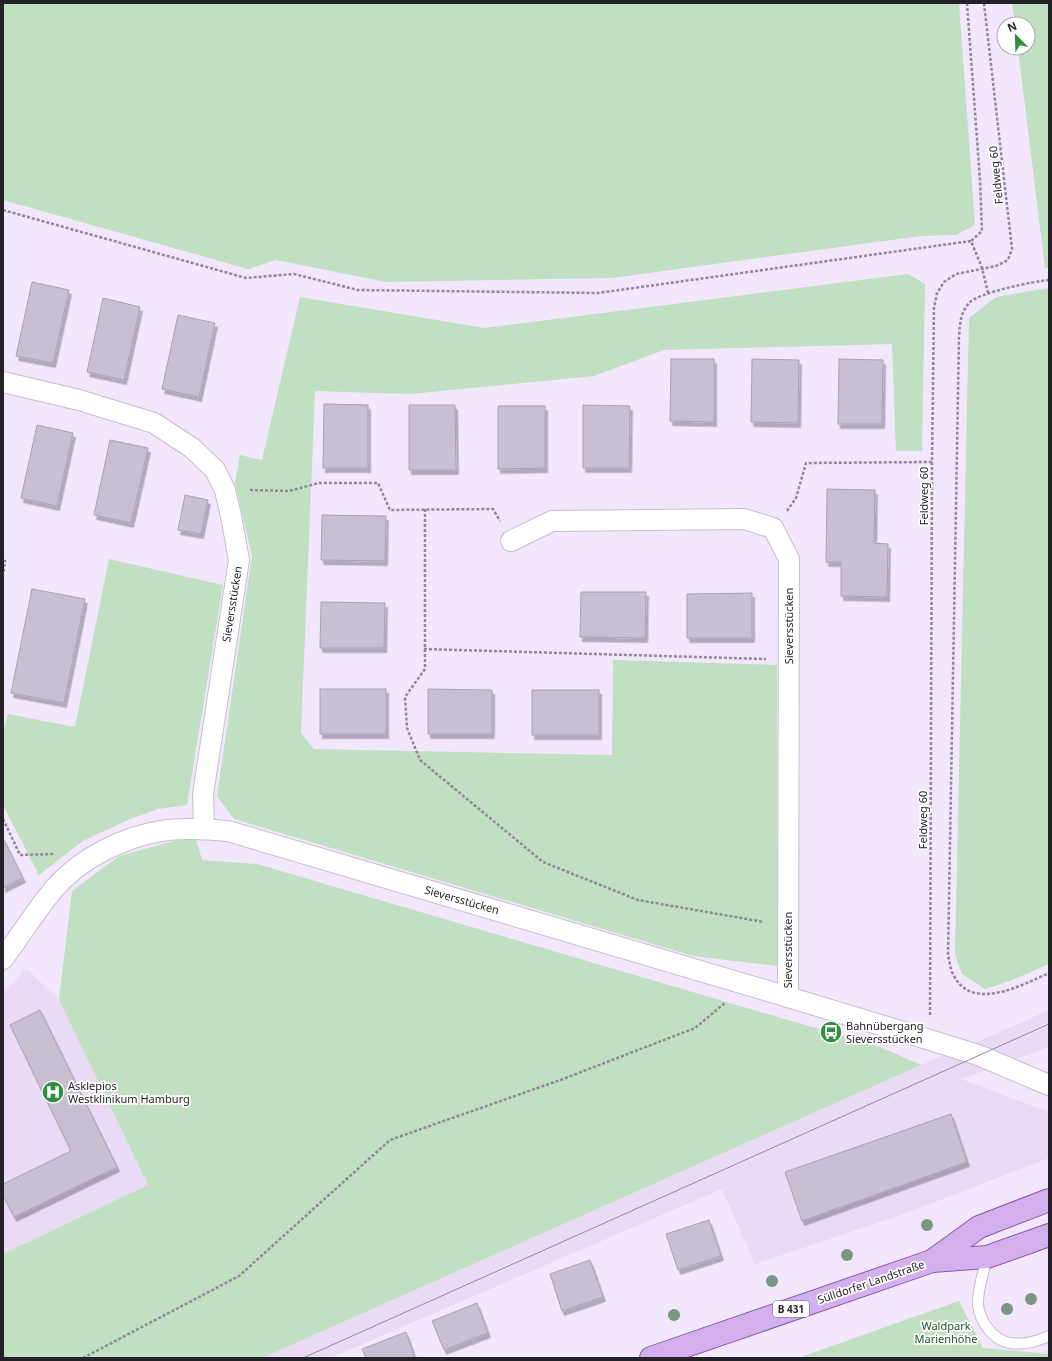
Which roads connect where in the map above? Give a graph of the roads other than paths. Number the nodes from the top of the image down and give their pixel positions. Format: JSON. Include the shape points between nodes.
{"nodes":[{"id":1,"x":3,"y":382,"type":"edge"},
{"id":2,"x":511,"y":541,"type":"road end"},
{"id":3,"x":204,"y":829,"type":"junction"},
{"id":4,"x":3,"y":959,"type":"edge"},
{"id":5,"x":788,"y":997,"type":"junction"},
{"id":6,"x":1049,"y":1085,"type":"edge"},
{"id":7,"x":1049,"y":1200,"type":"edge"},
{"id":8,"x":1049,"y":1235,"type":"edge"},
{"id":9,"x":988,"y":1257,"type":"junction"},
{"id":10,"x":932,"y":1261,"type":"junction"},
{"id":11,"x":1049,"y":1336,"type":"edge"},
{"id":12,"x":651,"y":1358,"type":"edge"}],
"edges":[{"from":1,"to":3,"type":"street","name":"Sieversstücken","via":[[79,400],[154,423],[192,448],[214,470],[225,490],[239,560],[203,794]]},
{"from":2,"to":5,"type":"street","name":"Sieversstücken","via":[[552,521],[744,519],[773,528],[789,559]]},
{"from":3,"to":4,"type":"street","name":"Sieversstücken","via":[[167,830],[128,839],[80,866],[54,890]]},
{"from":3,"to":5,"type":"street","name":"Sieversstücken","via":[[228,831]]},
{"from":5,"to":6,"type":"street","name":"Sieversstücken","via":[[978,1055]]},
{"from":7,"to":10,"type":"main road","name":"Sülldorfer Landstraße","number":"B 431","via":[[979,1227]]},
{"from":8,"to":9,"type":"main road","name":"Sülldorfer Landstraße","number":"B 431"},
{"from":9,"to":10,"type":"main road","name":"Sülldorfer Landstraße","number":"B 431"},
{"from":9,"to":11,"type":"lane","via":[[978,1304],[986,1328],[1009,1343],[1023,1343]]},
{"from":10,"to":12,"type":"main road","name":"Sülldorfer Landstraße","number":"B 431"}]}
